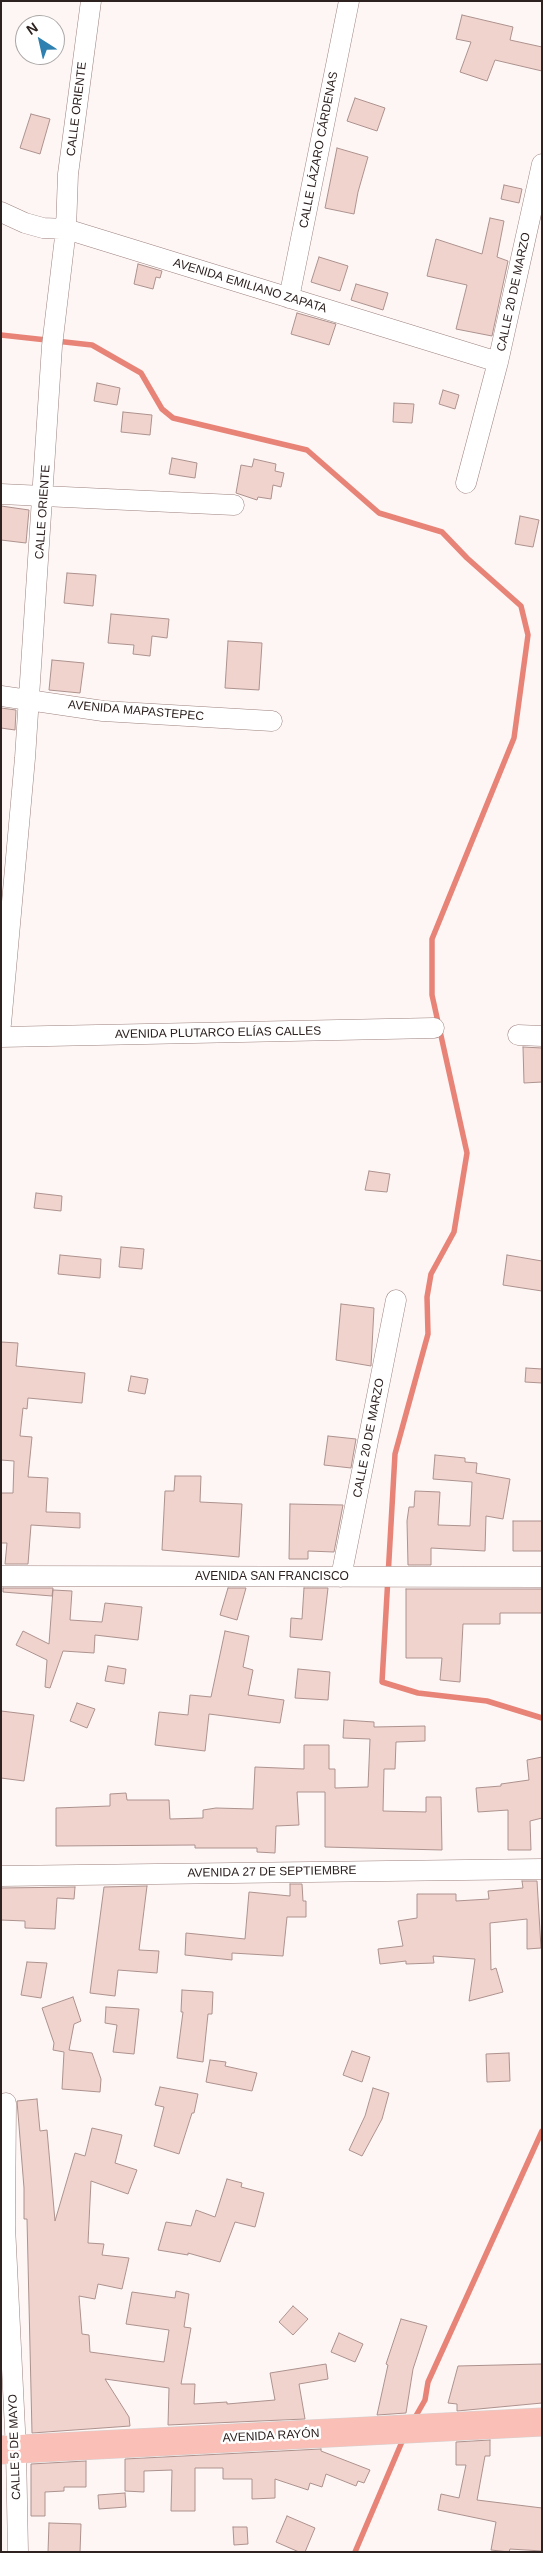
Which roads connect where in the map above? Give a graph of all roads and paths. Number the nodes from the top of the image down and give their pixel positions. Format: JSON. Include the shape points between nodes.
{"nodes":[{"id":1,"x":91,"y":1,"type":"edge"},
{"id":2,"x":349,"y":1,"type":"edge"},
{"id":3,"x":542,"y":164,"type":"edge"},
{"id":4,"x":1,"y":212,"type":"edge"},
{"id":5,"x":66,"y":229,"type":"junction"},
{"id":6,"x":289,"y":298,"type":"junction"},
{"id":7,"x":498,"y":362,"type":"junction"},
{"id":8,"x":466,"y":483,"type":"dead end"},
{"id":9,"x":1,"y":494,"type":"edge"},
{"id":10,"x":44,"y":497,"type":"junction"},
{"id":11,"x":234,"y":505,"type":"dead end"},
{"id":12,"x":1,"y":696,"type":"edge"},
{"id":13,"x":29,"y":701,"type":"junction"},
{"id":14,"x":272,"y":721,"type":"dead end"},
{"id":15,"x":1,"y":1024,"type":"edge"},
{"id":16,"x":434,"y":1028,"type":"dead end"},
{"id":17,"x":518,"y":1035,"type":"dead end"},
{"id":18,"x":542,"y":1036,"type":"edge"},
{"id":19,"x":1,"y":1038,"type":"edge"},
{"id":20,"x":396,"y":1300,"type":"dead end"},
{"id":21,"x":1,"y":1576,"type":"edge"},
{"id":22,"x":341,"y":1577,"type":"junction"},
{"id":23,"x":542,"y":1577,"type":"edge"},
{"id":24,"x":542,"y":1869,"type":"edge"},
{"id":25,"x":1,"y":1876,"type":"edge"},
{"id":26,"x":6,"y":2103,"type":"dead end"},
{"id":27,"x":3,"y":2226,"type":"edge"},
{"id":28,"x":542,"y":2422,"type":"edge"},
{"id":29,"x":9,"y":2450,"type":"edge"},
{"id":30,"x":18,"y":2552,"type":"edge"}],
"edges":[{"from":1,"to":5,"type":"street","name":"CALLE ORIENTE","via":[[68,174]]},
{"from":2,"to":6,"type":"street","name":"CALLE LÁZARO CÁRDENAS"},
{"from":3,"to":7,"type":"street","name":"CALLE 20 DE MARZO"},
{"from":4,"to":5,"type":"street","name":"AVENIDA EMILIANO ZAPATA","via":[[43,228]]},
{"from":5,"to":6,"type":"street","name":"AVENIDA EMILIANO ZAPATA"},
{"from":5,"to":10,"type":"street","name":"CALLE ORIENTE","via":[[52,346]]},
{"from":6,"to":7,"type":"street","name":"AVENIDA EMILIANO ZAPATA"},
{"from":7,"to":8,"type":"street","name":"CALLE 20 DE MARZO"},
{"from":9,"to":10,"type":"street"},
{"from":10,"to":11,"type":"street"},
{"from":10,"to":13,"type":"street","name":"CALLE ORIENTE"},
{"from":12,"to":13,"type":"street","name":"AVENIDA MAPASTEPEC"},
{"from":13,"to":14,"type":"street","name":"AVENIDA MAPASTEPEC","via":[[103,711]]},
{"from":13,"to":15,"type":"street","name":"CALLE ORIENTE"},
{"from":16,"to":19,"type":"street","name":"AVENIDA PLUTARCO ELÍAS CALLES"},
{"from":17,"to":18,"type":"street"},
{"from":20,"to":22,"type":"street","name":"CALLE 20 DE MARZO"},
{"from":21,"to":22,"type":"street","name":"AVENIDA SAN FRANCISCO"},
{"from":22,"to":23,"type":"street","name":"AVENIDA SAN FRANCISCO"},
{"from":24,"to":25,"type":"street","name":"AVENIDA 27 DE SEPTIEMBRE"},
{"from":26,"to":27,"type":"street","name":"CALLE 5 DE MAYO"},
{"from":27,"to":29,"type":"street","name":"CALLE 5 DE MAYO"},
{"from":28,"to":29,"type":"main road","name":"AVENIDA RAYÓN"},
{"from":29,"to":30,"type":"street","name":"CALLE 5 DE MAYO"}]}
